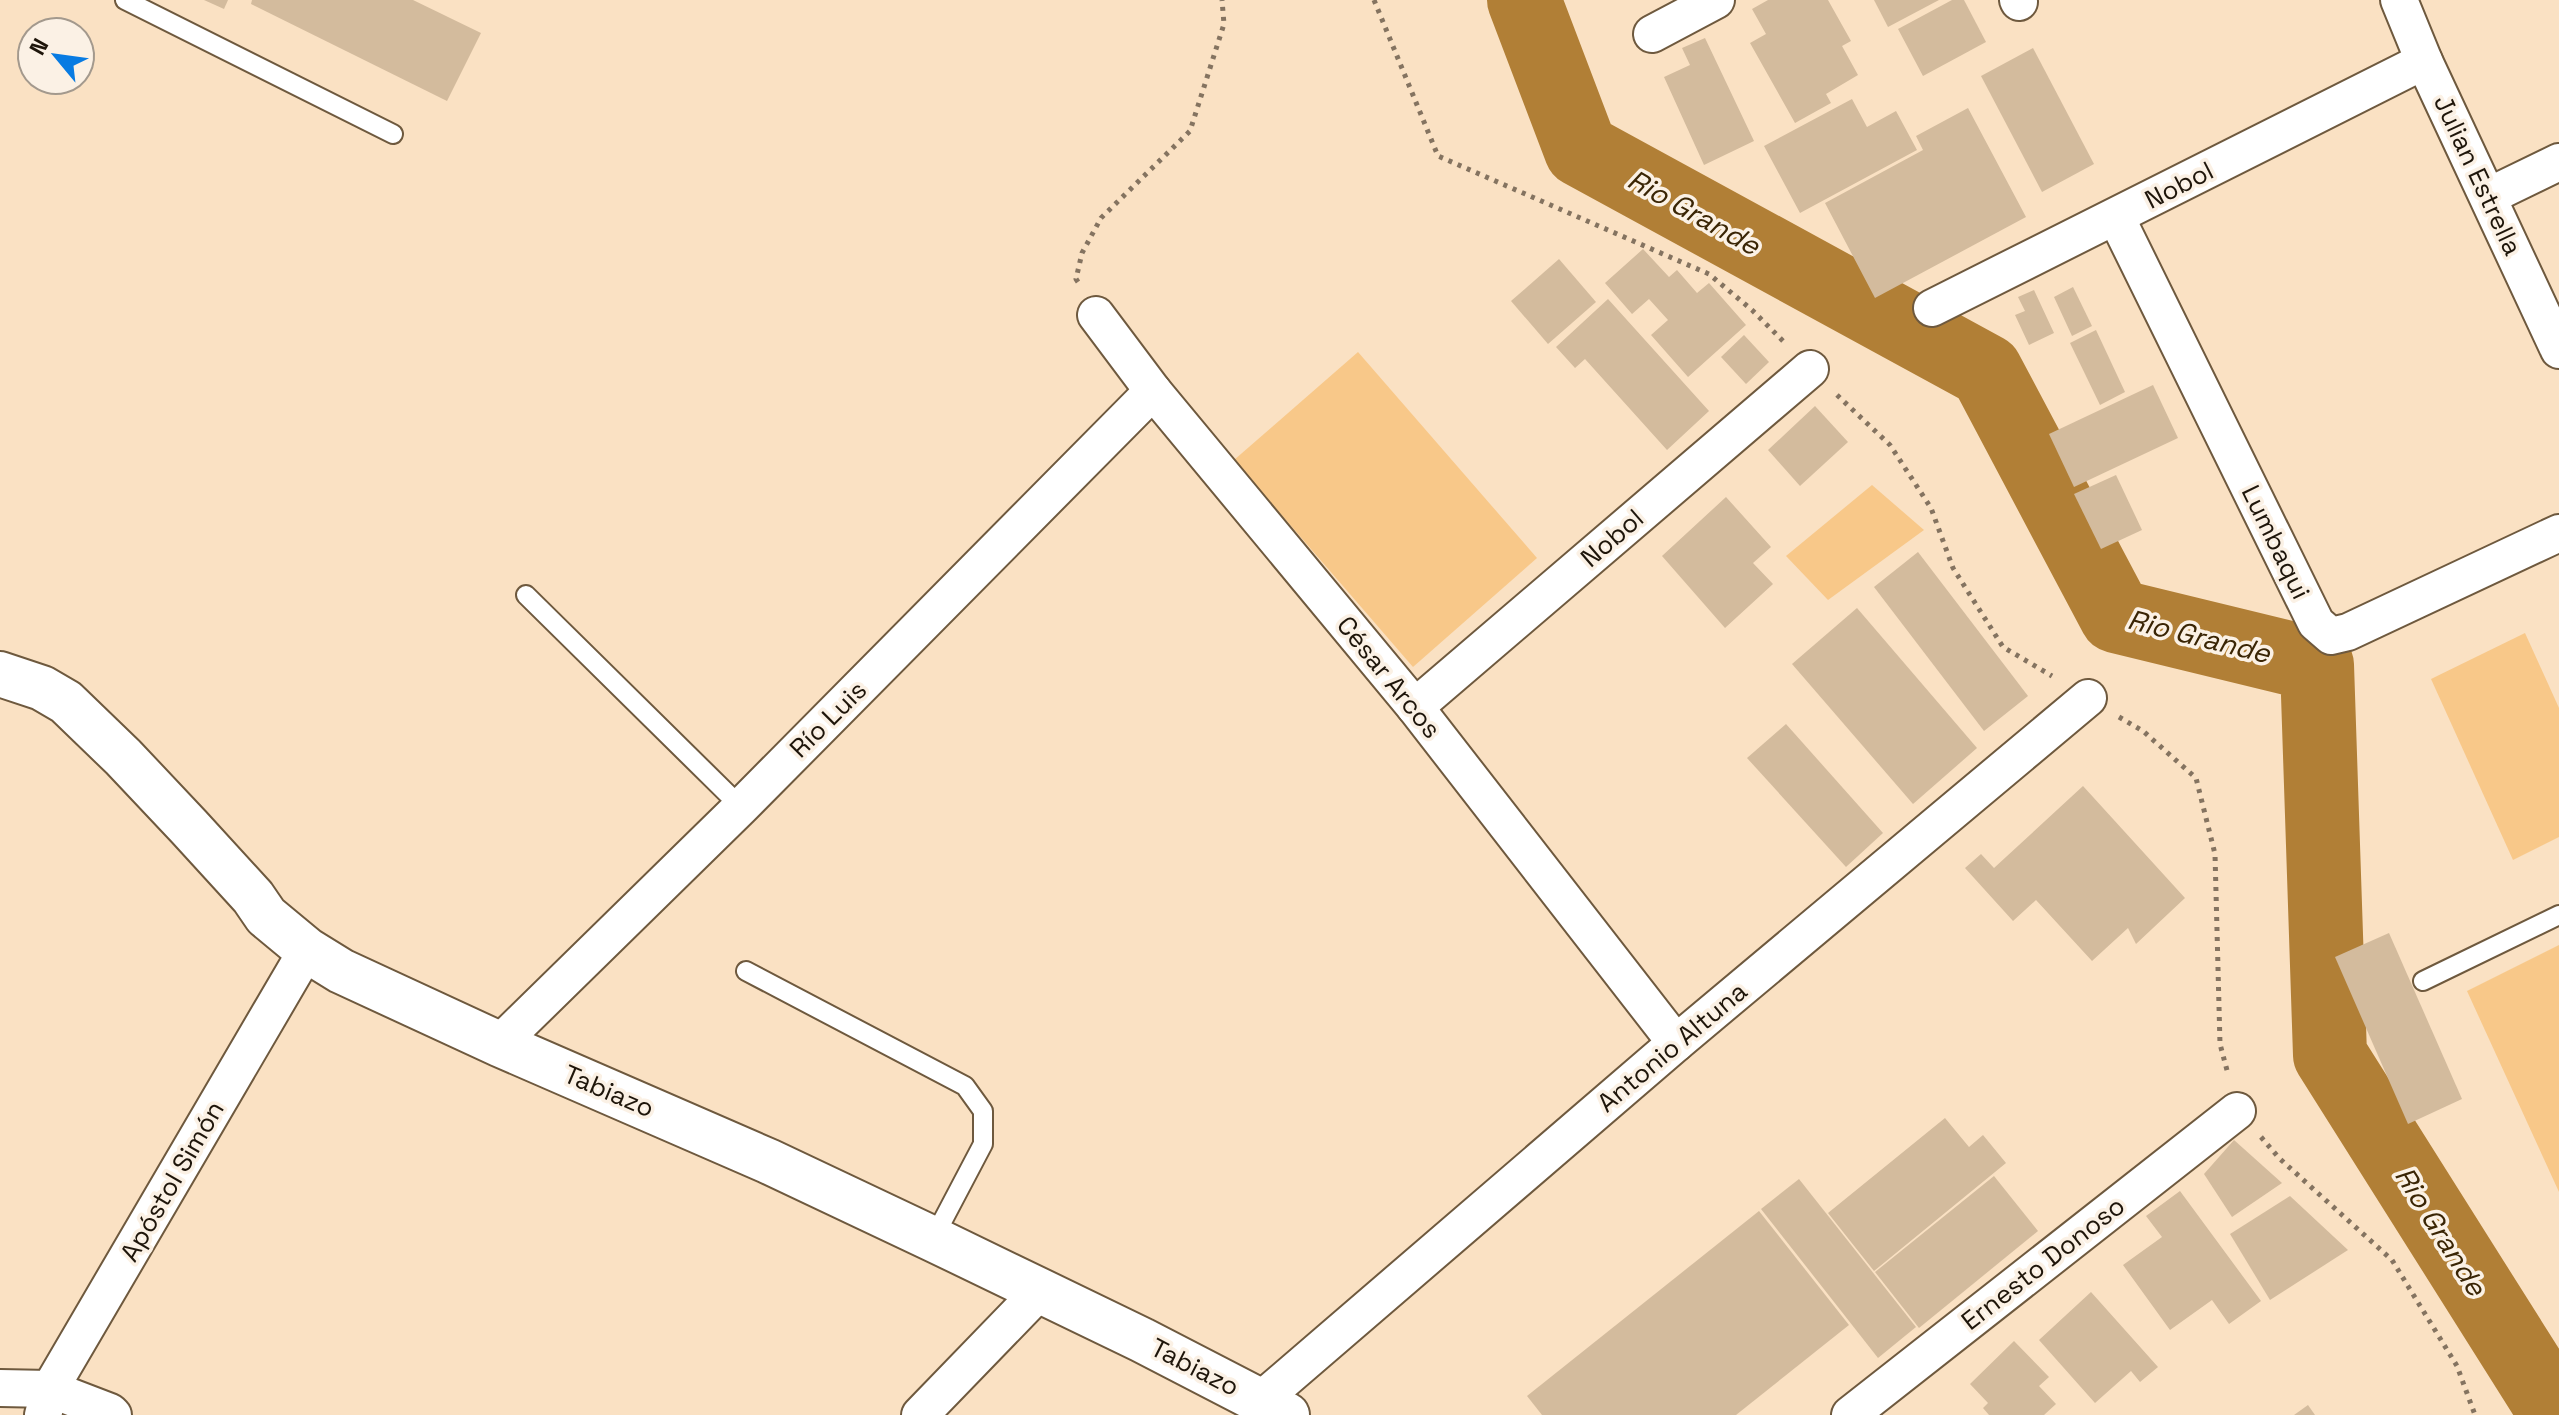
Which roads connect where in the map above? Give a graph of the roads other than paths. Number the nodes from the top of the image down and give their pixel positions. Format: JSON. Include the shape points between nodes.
{"nodes":[{"id":1,"x":125,"y":0,"type":"edge"},
{"id":2,"x":1716,"y":0,"type":"edge"},
{"id":3,"x":2399,"y":0,"type":"edge"},
{"id":4,"x":1652,"y":34,"type":"dead end"},
{"id":5,"x":2424,"y":61,"type":"junction"},
{"id":6,"x":393,"y":134,"type":"dead end"},
{"id":7,"x":2559,"y":162,"type":"edge"},
{"id":8,"x":2489,"y":196,"type":"junction"},
{"id":9,"x":2116,"y":217,"type":"junction"},
{"id":10,"x":1932,"y":308,"type":"dead end"},
{"id":11,"x":1096,"y":315,"type":"road end"},
{"id":12,"x":2559,"y":350,"type":"edge"},
{"id":13,"x":1810,"y":369,"type":"road end"},
{"id":14,"x":1153,"y":391,"type":"junction"},
{"id":15,"x":2559,"y":533,"type":"edge"},
{"id":16,"x":526,"y":595,"type":"dead end"},
{"id":17,"x":0,"y":674,"type":"edge"},
{"id":18,"x":2088,"y":698,"type":"road end"},
{"id":19,"x":1415,"y":707,"type":"junction"},
{"id":20,"x":741,"y":807,"type":"junction"},
{"id":21,"x":2559,"y":915,"type":"edge"},
{"id":22,"x":307,"y":950,"type":"junction"},
{"id":23,"x":746,"y":971,"type":"dead end"},
{"id":24,"x":2423,"y":981,"type":"dead end"},
{"id":25,"x":1676,"y":1043,"type":"junction"},
{"id":26,"x":499,"y":1044,"type":"junction"},
{"id":27,"x":2237,"y":1111,"type":"road end"},
{"id":28,"x":933,"y":1239,"type":"junction"},
{"id":29,"x":1039,"y":1292,"type":"junction"},
{"id":30,"x":0,"y":1388,"type":"edge"},
{"id":31,"x":47,"y":1402,"type":"edge"},
{"id":32,"x":1274,"y":1408,"type":"edge"},
{"id":33,"x":113,"y":1415,"type":"edge"},
{"id":34,"x":920,"y":1415,"type":"edge"},
{"id":35,"x":1850,"y":1415,"type":"edge"}],
"edges":[{"from":1,"to":6,"type":"lane"},
{"from":2,"to":4,"type":"street"},
{"from":3,"to":5,"type":"street","name":"Julian Estrella"},
{"from":5,"to":8,"type":"street","name":"Julian Estrella"},
{"from":5,"to":9,"type":"street","name":"Nobol"},
{"from":7,"to":8,"type":"street"},
{"from":8,"to":12,"type":"street","name":"Julian Estrella"},
{"from":9,"to":10,"type":"street","name":"Nobol"},
{"from":9,"to":15,"type":"street","name":"Lumbaqui","via":[[2316,623],[2331,636]]},
{"from":11,"to":14,"type":"street","name":"César Arcos"},
{"from":13,"to":19,"type":"street","name":"Nobol"},
{"from":14,"to":19,"type":"street","name":"César Arcos"},
{"from":14,"to":20,"type":"street","name":"Río Luis"},
{"from":16,"to":20,"type":"lane"},
{"from":17,"to":22,"type":"street","name":"Tabiazo","via":[[66,702],[145,780],[266,916]]},
{"from":18,"to":25,"type":"street","name":"Antonio Altuna"},
{"from":19,"to":25,"type":"street","name":"César Arcos"},
{"from":20,"to":26,"type":"street","name":"Río Luis"},
{"from":21,"to":24,"type":"lane"},
{"from":22,"to":26,"type":"street","name":"Tabiazo"},
{"from":22,"to":31,"type":"street","name":"Apóstol Simón"},
{"from":23,"to":28,"type":"lane","via":[[965,1086],[983,1111],[983,1144]]},
{"from":25,"to":32,"type":"street","name":"Antonio Altuna"},
{"from":26,"to":28,"type":"street","name":"Tabiazo"},
{"from":27,"to":35,"type":"street","name":"Ernesto Donoso"},
{"from":28,"to":29,"type":"street","name":"Tabiazo"},
{"from":29,"to":32,"type":"street","name":"Tabiazo"},
{"from":29,"to":34,"type":"street"},
{"from":30,"to":31,"type":"street"},
{"from":31,"to":33,"type":"street"}]}
